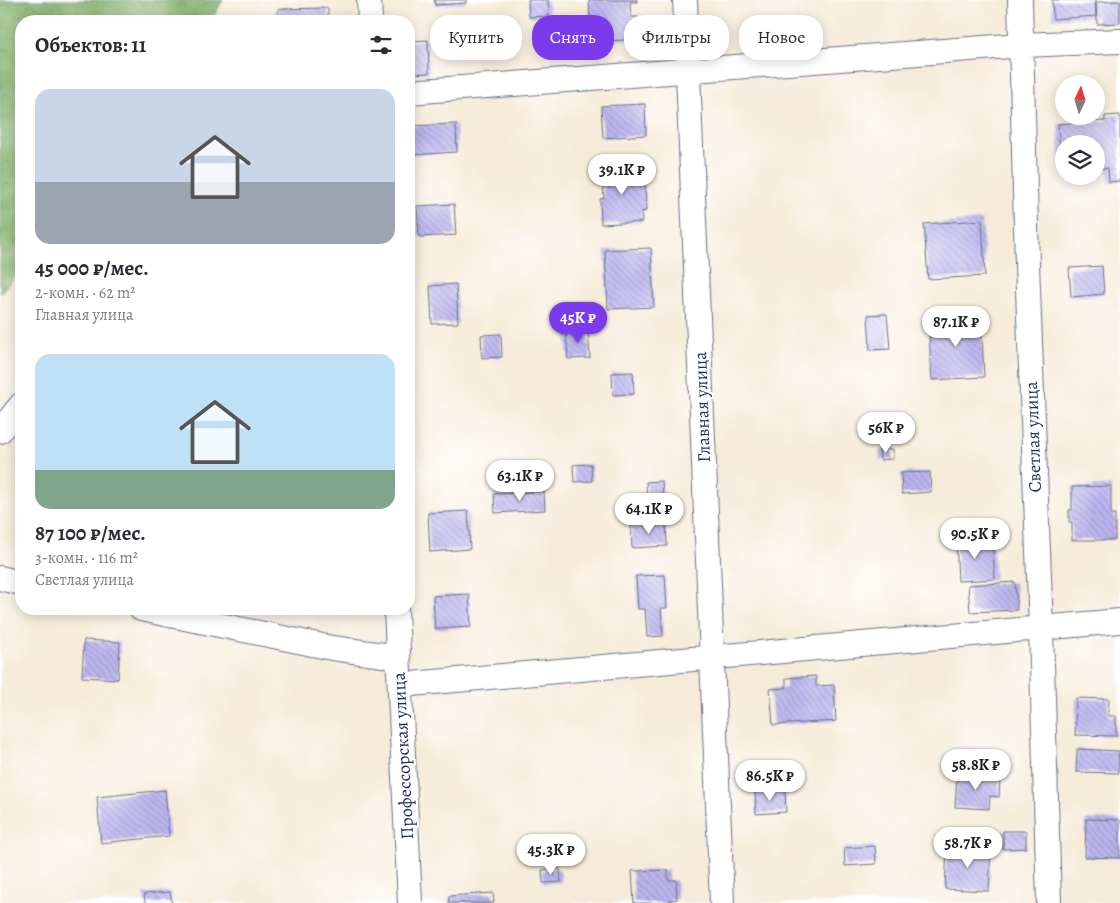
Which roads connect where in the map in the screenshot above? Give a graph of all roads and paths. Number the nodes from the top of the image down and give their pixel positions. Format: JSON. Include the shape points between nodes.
{"nodes":[{"id":1,"x":369,"y":0,"type":"edge"},
{"id":2,"x":685,"y":0,"type":"edge"},
{"id":3,"x":1020,"y":0,"type":"edge"},
{"id":4,"x":370,"y":15,"type":"edge"},
{"id":5,"x":1120,"y":40,"type":"edge"},
{"id":6,"x":1022,"y":45,"type":"junction"},
{"id":7,"x":689,"y":70,"type":"junction"},
{"id":8,"x":415,"y":92,"type":"edge"},
{"id":9,"x":15,"y":413,"type":"edge"},
{"id":10,"x":0,"y":431,"type":"edge"},
{"id":11,"x":0,"y":578,"type":"edge"},
{"id":12,"x":15,"y":582,"type":"edge"},
{"id":13,"x":170,"y":615,"type":"edge"},
{"id":14,"x":396,"y":615,"type":"edge"},
{"id":15,"x":1120,"y":621,"type":"edge"},
{"id":16,"x":1041,"y":629,"type":"junction"},
{"id":17,"x":398,"y":657,"type":"junction"},
{"id":18,"x":712,"y":658,"type":"junction"},
{"id":19,"x":400,"y":685,"type":"junction"},
{"id":20,"x":410,"y":903,"type":"edge"},
{"id":21,"x":722,"y":903,"type":"edge"},
{"id":22,"x":1049,"y":903,"type":"edge"}],
"edges":[{"from":1,"to":4,"type":"street"},
{"from":2,"to":7,"type":"street","name":"Главная улица"},
{"from":3,"to":6,"type":"street","name":"Светлая улица"},
{"from":5,"to":6,"type":"street"},
{"from":6,"to":7,"type":"street"},
{"from":6,"to":16,"type":"street","name":"Светлая улица"},
{"from":7,"to":8,"type":"street"},
{"from":7,"to":18,"type":"street","name":"Главная улица"},
{"from":9,"to":10,"type":"street"},
{"from":11,"to":12,"type":"street"},
{"from":13,"to":17,"type":"street","via":[[332,648]]},
{"from":14,"to":17,"type":"street","name":"Профессорская улица"},
{"from":15,"to":16,"type":"street"},
{"from":16,"to":18,"type":"street"},
{"from":16,"to":22,"type":"street","name":"Светлая улица"},
{"from":17,"to":19,"type":"street","name":"Профессорская улица"},
{"from":18,"to":19,"type":"street"},
{"from":18,"to":21,"type":"street","name":"Главная улица"},
{"from":19,"to":20,"type":"street","name":"Профессорская улица"}]}
